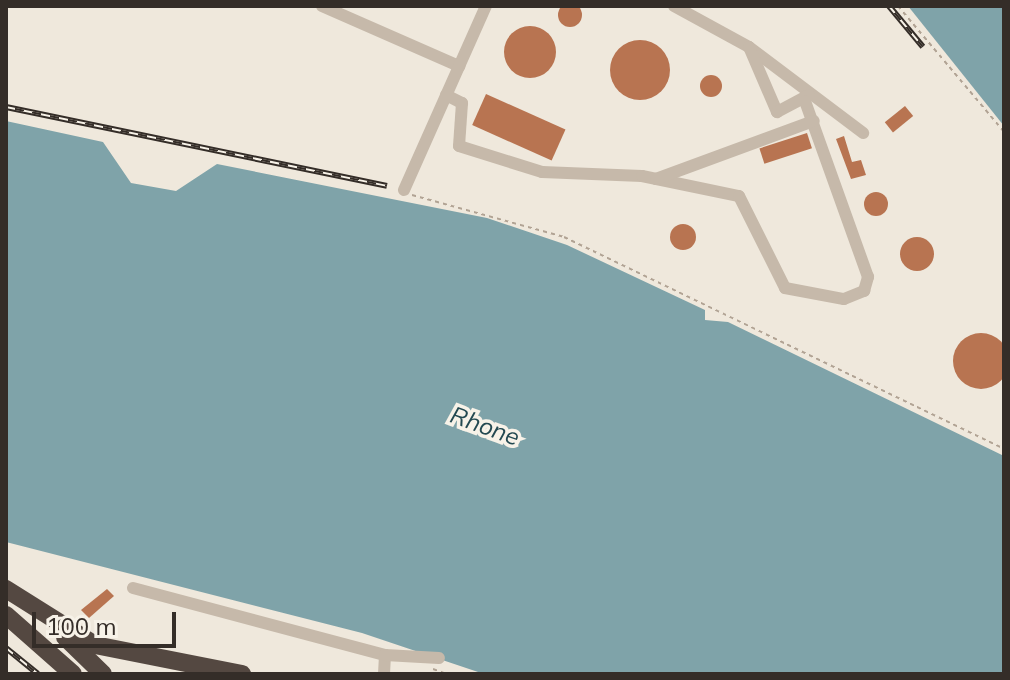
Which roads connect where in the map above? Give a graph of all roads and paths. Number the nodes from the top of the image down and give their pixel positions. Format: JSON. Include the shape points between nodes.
{"nodes":[{"id":1,"x":322,"y":6,"type":"edge"},
{"id":2,"x":486,"y":6,"type":"edge"},
{"id":3,"x":674,"y":6,"type":"edge"},
{"id":4,"x":898,"y":6,"type":"edge"},
{"id":5,"x":749,"y":47,"type":"junction"},
{"id":6,"x":459,"y":66,"type":"junction"},
{"id":7,"x":446,"y":95,"type":"junction"},
{"id":8,"x":808,"y":97,"type":"junction"},
{"id":9,"x":814,"y":121,"type":"junction"},
{"id":10,"x":1004,"y":132,"type":"edge"},
{"id":11,"x":863,"y":133,"type":"dead end"},
{"id":12,"x":656,"y":179,"type":"junction"},
{"id":13,"x":404,"y":190,"type":"joint"},
{"id":14,"x":1004,"y":449,"type":"edge"},
{"id":15,"x":133,"y":588,"type":"dead end"},
{"id":16,"x":6,"y":589,"type":"edge"},
{"id":17,"x":6,"y":615,"type":"edge"},
{"id":18,"x":385,"y":655,"type":"junction"},
{"id":19,"x":437,"y":664,"type":"joint"},
{"id":20,"x":73,"y":674,"type":"edge"},
{"id":21,"x":103,"y":674,"type":"edge"},
{"id":22,"x":242,"y":674,"type":"edge"},
{"id":23,"x":384,"y":674,"type":"edge"},
{"id":24,"x":431,"y":674,"type":"edge"}],
"edges":[{"from":1,"to":6,"type":"street"},
{"from":2,"to":6,"type":"street"},
{"from":3,"to":5,"type":"street"},
{"from":4,"to":10,"type":"path"},
{"from":5,"to":8,"type":"street"},
{"from":5,"to":8,"type":"street","via":[[777,112]]},
{"from":6,"to":7,"type":"street"},
{"from":7,"to":12,"type":"street","via":[[462,103],[459,146],[542,172]]},
{"from":7,"to":13,"type":"street"},
{"from":8,"to":9,"type":"street"},
{"from":8,"to":11,"type":"street"},
{"from":9,"to":12,"type":"street"},
{"from":9,"to":12,"type":"street","via":[[868,277],[864,291],[844,299],[785,288],[739,196]]},
{"from":13,"to":14,"type":"path","via":[[564,237]]},
{"from":15,"to":18,"type":"street"},
{"from":16,"to":21,"type":"highway"},
{"from":16,"to":22,"type":"highway","via":[[95,645]]},
{"from":17,"to":20,"type":"highway"},
{"from":18,"to":19,"type":"street"},
{"from":18,"to":23,"type":"street"},
{"from":19,"to":24,"type":"path"}]}
